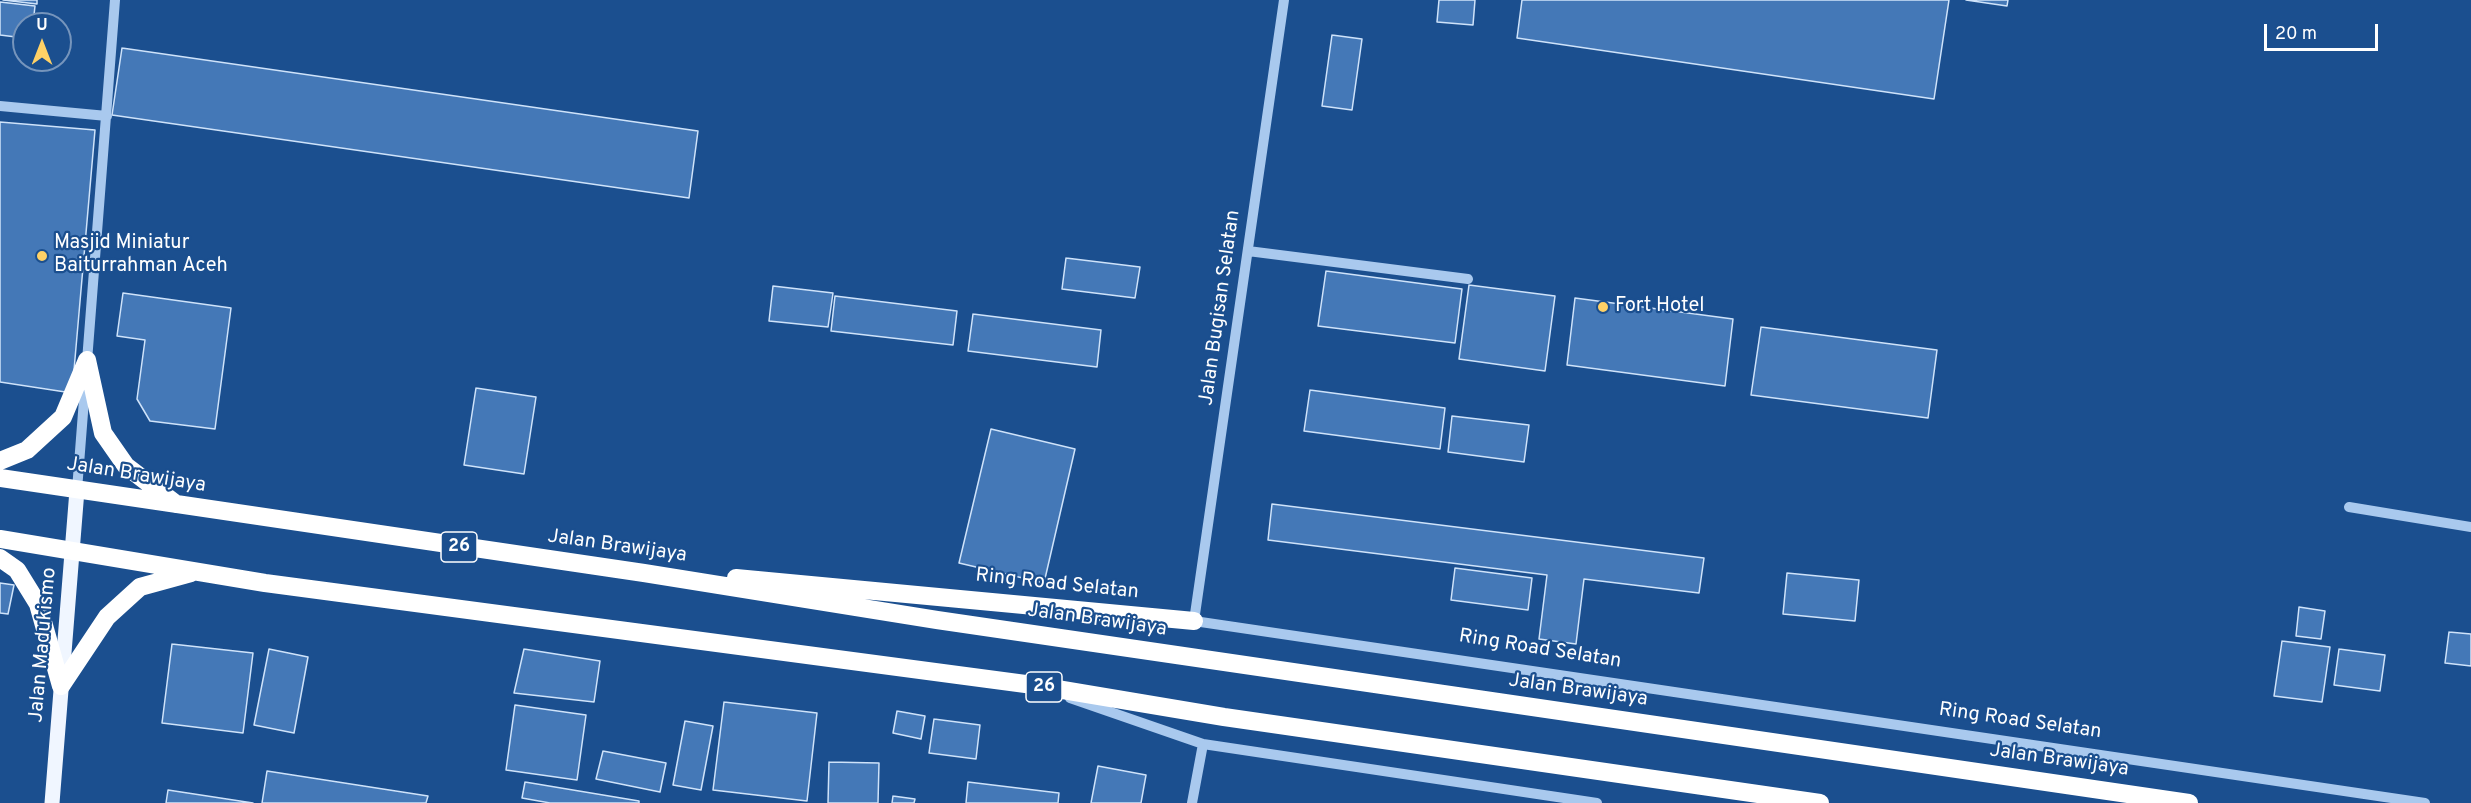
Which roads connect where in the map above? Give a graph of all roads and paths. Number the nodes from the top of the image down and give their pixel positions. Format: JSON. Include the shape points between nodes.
{"nodes":[{"id":1,"x":115,"y":0,"type":"edge"},
{"id":2,"x":1284,"y":0,"type":"edge"},
{"id":3,"x":0,"y":106,"type":"edge"},
{"id":4,"x":107,"y":116,"type":"junction"},
{"id":5,"x":1248,"y":251,"type":"junction"},
{"id":6,"x":1468,"y":279,"type":"dead end"},
{"id":7,"x":87,"y":360,"type":"junction"},
{"id":8,"x":0,"y":461,"type":"edge"},
{"id":9,"x":0,"y":478,"type":"edge"},
{"id":10,"x":76,"y":490,"type":"junction"},
{"id":11,"x":178,"y":506,"type":"junction"},
{"id":12,"x":2349,"y":507,"type":"dead end"},
{"id":13,"x":2471,"y":527,"type":"edge"},
{"id":14,"x":0,"y":539,"type":"edge"},
{"id":15,"x":72,"y":551,"type":"junction"},
{"id":16,"x":0,"y":558,"type":"edge"},
{"id":17,"x":195,"y":571,"type":"junction"},
{"id":18,"x":644,"y":573,"type":"junction"},
{"id":19,"x":1194,"y":621,"type":"junction"},
{"id":20,"x":1034,"y":685,"type":"junction"},
{"id":21,"x":61,"y":686,"type":"junction"},
{"id":22,"x":1203,"y":744,"type":"junction"},
{"id":23,"x":52,"y":803,"type":"edge"},
{"id":24,"x":1192,"y":803,"type":"edge"},
{"id":25,"x":1597,"y":803,"type":"edge"},
{"id":26,"x":1820,"y":803,"type":"edge"},
{"id":27,"x":2189,"y":803,"type":"edge"},
{"id":28,"x":2425,"y":803,"type":"edge"}],
"edges":[{"from":1,"to":4,"type":"street"},
{"from":2,"to":5,"type":"street","name":"Jalan Bugisan Selatan"},
{"from":3,"to":4,"type":"street"},
{"from":4,"to":7,"type":"street"},
{"from":5,"to":6,"type":"street"},
{"from":5,"to":19,"type":"street","name":"Jalan Bugisan Selatan"},
{"from":7,"to":8,"type":"highway","via":[[63,417],[27,450]]},
{"from":7,"to":10,"type":"street"},
{"from":7,"to":11,"type":"highway","via":[[103,433],[126,466]]},
{"from":9,"to":10,"type":"highway","name":"Jalan Brawijaya","number":"26"},
{"from":10,"to":11,"type":"highway","name":"Jalan Brawijaya","number":"26"},
{"from":10,"to":15,"type":"main road","name":"Jalan Madukismo"},
{"from":11,"to":18,"type":"highway","name":"Jalan Brawijaya","number":"26"},
{"from":12,"to":13,"type":"street"},
{"from":14,"to":15,"type":"highway","number":"26"},
{"from":15,"to":17,"type":"highway","number":"26"},
{"from":15,"to":21,"type":"main road","name":"Jalan Madukismo"},
{"from":16,"to":21,"type":"highway","via":[[17,570],[38,604]]},
{"from":17,"to":20,"type":"highway","number":"26"},
{"from":17,"to":21,"type":"highway","via":[[140,587],[107,617]]},
{"from":18,"to":19,"type":"highway","name":"Ring Road Selatan","via":[[770,580]]},
{"from":18,"to":27,"type":"highway","name":"Jalan Brawijaya","number":"26","via":[[937,620]]},
{"from":19,"to":28,"type":"street","name":"Ring Road Selatan"},
{"from":20,"to":22,"type":"street"},
{"from":20,"to":26,"type":"highway","number":"26","via":[[1224,717]]},
{"from":21,"to":23,"type":"main road","name":"Jalan Madukismo"},
{"from":22,"to":24,"type":"street"},
{"from":22,"to":25,"type":"street"}]}
